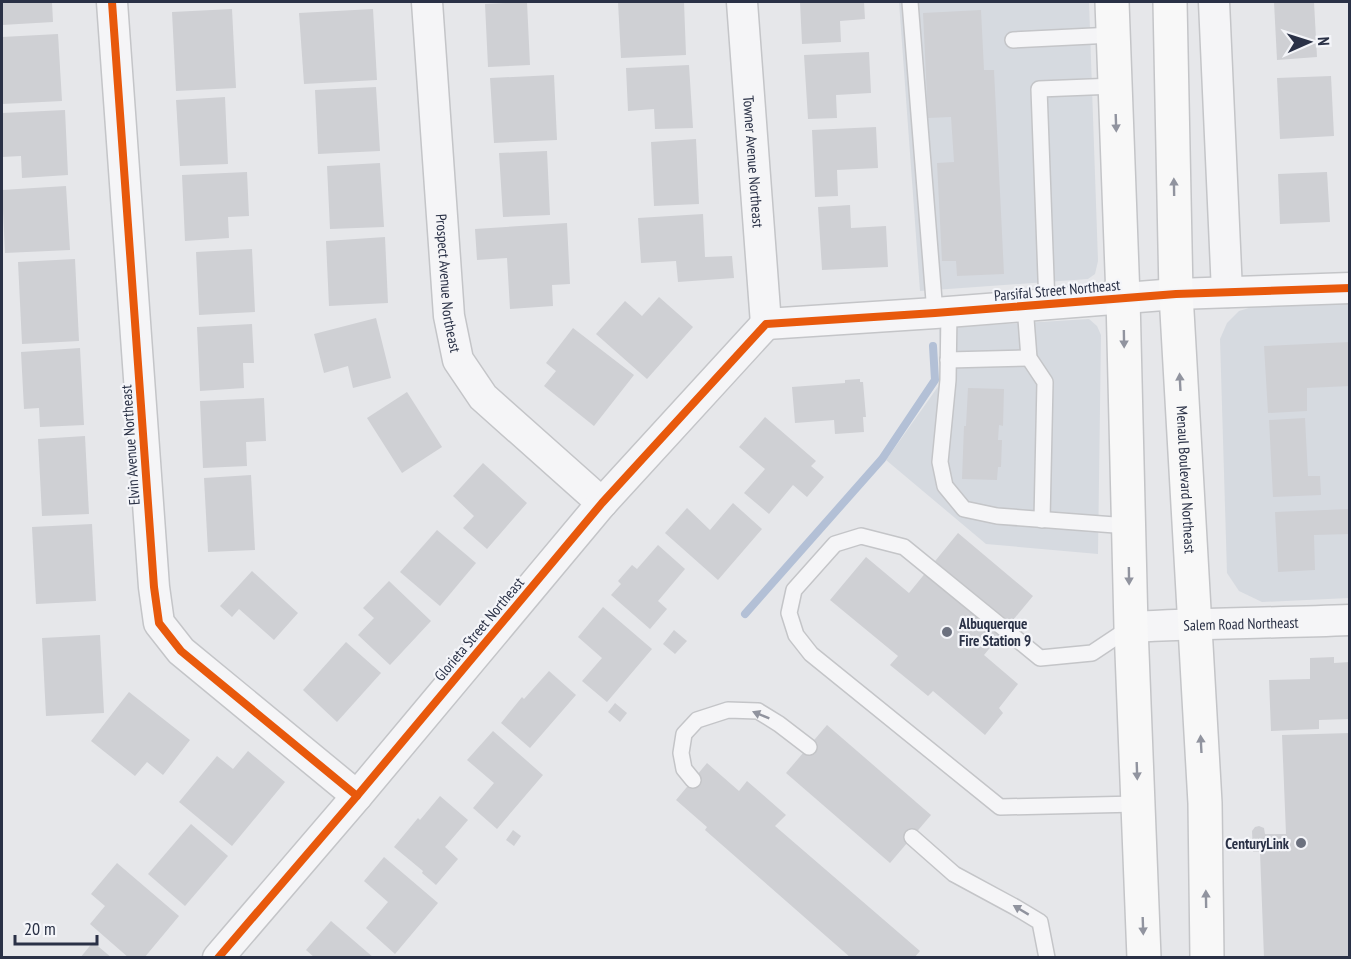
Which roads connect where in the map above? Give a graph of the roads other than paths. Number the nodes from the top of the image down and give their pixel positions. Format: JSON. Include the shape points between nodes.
{"nodes":[{"id":1,"x":112,"y":2,"type":"edge"},
{"id":2,"x":427,"y":2,"type":"edge"},
{"id":3,"x":742,"y":2,"type":"edge"},
{"id":4,"x":910,"y":2,"type":"edge"},
{"id":5,"x":1112,"y":2,"type":"edge"},
{"id":6,"x":1170,"y":2,"type":"edge"},
{"id":7,"x":1214,"y":2,"type":"edge"},
{"id":8,"x":1113,"y":35,"type":"junction"},
{"id":9,"x":1013,"y":40,"type":"dead end"},
{"id":10,"x":1115,"y":86,"type":"junction"},
{"id":11,"x":1350,"y":288,"type":"edge"},
{"id":12,"x":1227,"y":292,"type":"junction"},
{"id":13,"x":1176,"y":294,"type":"junction"},
{"id":14,"x":1123,"y":298,"type":"junction"},
{"id":15,"x":1036,"y":305,"type":"junction"},
{"id":16,"x":942,"y":313,"type":"junction"},
{"id":17,"x":766,"y":324,"type":"junction"},
{"id":18,"x":1029,"y":358,"type":"junction"},
{"id":19,"x":948,"y":360,"type":"junction"},
{"id":20,"x":602,"y":503,"type":"junction"},
{"id":21,"x":1042,"y":520,"type":"junction"},
{"id":22,"x":1128,"y":526,"type":"junction"},
{"id":23,"x":1350,"y":620,"type":"edge"},
{"id":24,"x":1194,"y":623,"type":"junction"},
{"id":25,"x":1131,"y":627,"type":"junction"},
{"id":26,"x":808,"y":747,"type":"dead end"},
{"id":27,"x":693,"y":780,"type":"dead end"},
{"id":28,"x":357,"y":796,"type":"junction"},
{"id":29,"x":1138,"y":804,"type":"junction"},
{"id":30,"x":912,"y":837,"type":"dead end"},
{"id":31,"x":218,"y":957,"type":"edge"},
{"id":32,"x":1047,"y":957,"type":"edge"},
{"id":33,"x":1144,"y":957,"type":"edge"},
{"id":34,"x":1207,"y":957,"type":"edge"}],
"edges":[{"from":1,"to":28,"type":"street","name":"Elvin Avenue Northeast","via":[[159,623],[181,651]]},
{"from":2,"to":20,"type":"street","name":"Prospect Avenue Northeast","via":[[449,316],[458,360],[483,397]]},
{"from":3,"to":17,"type":"street","name":"Towner Avenue Northeast"},
{"from":4,"to":16,"type":"lane"},
{"from":5,"to":8,"type":"main road"},
{"from":13,"to":6,"type":"main road","name":"Menaul Boulevard Northeast","one_way":true},
{"from":7,"to":12,"type":"street"},
{"from":8,"to":9,"type":"lane"},
{"from":8,"to":10,"type":"main road"},
{"from":10,"to":14,"type":"main road","one_way":true},
{"from":10,"to":15,"type":"lane","via":[[1039,89]]},
{"from":11,"to":12,"type":"street","name":"Parsifal Street Northeast"},
{"from":12,"to":13,"type":"street","name":"Parsifal Street Northeast"},
{"from":13,"to":14,"type":"street","name":"Parsifal Street Northeast"},
{"from":24,"to":13,"type":"main road","name":"Menaul Boulevard Northeast","one_way":true},
{"from":14,"to":15,"type":"street","name":"Parsifal Street Northeast"},
{"from":14,"to":22,"type":"main road","one_way":true},
{"from":15,"to":16,"type":"street","name":"Parsifal Street Northeast"},
{"from":15,"to":18,"type":"lane"},
{"from":16,"to":17,"type":"street","name":"Parsifal Street Northeast"},
{"from":16,"to":19,"type":"lane"},
{"from":17,"to":20,"type":"street","name":"Glorieta Street Northeast"},
{"from":18,"to":19,"type":"lane"},
{"from":18,"to":21,"type":"lane","via":[[1045,382]]},
{"from":19,"to":21,"type":"lane","via":[[940,462],[945,486],[964,509]]},
{"from":20,"to":28,"type":"street","name":"Glorieta Street Northeast"},
{"from":21,"to":22,"type":"lane"},
{"from":22,"to":25,"type":"main road","one_way":true},
{"from":23,"to":24,"type":"street","name":"Salem Road Northeast"},
{"from":24,"to":25,"type":"street","name":"Salem Road Northeast"},
{"from":34,"to":24,"type":"main road","name":"Menaul Boulevard Northeast","one_way":true,"via":[[1204,802]]},
{"from":25,"to":29,"type":"main road","one_way":true},
{"from":25,"to":29,"type":"lane","via":[[1092,653],[1040,658],[904,547],[861,536],[835,544],[794,590],[789,613],[796,635],[811,654],[1000,807]]},
{"from":26,"to":27,"type":"lane","one_way":true,"via":[[758,711],[728,710],[698,720],[684,735],[684,769]]},
{"from":28,"to":31,"type":"street","name":"Glorieta Street Northeast"},
{"from":29,"to":33,"type":"main road","one_way":true},
{"from":32,"to":30,"type":"lane","one_way":true,"via":[[1040,922],[954,874]]}]}
